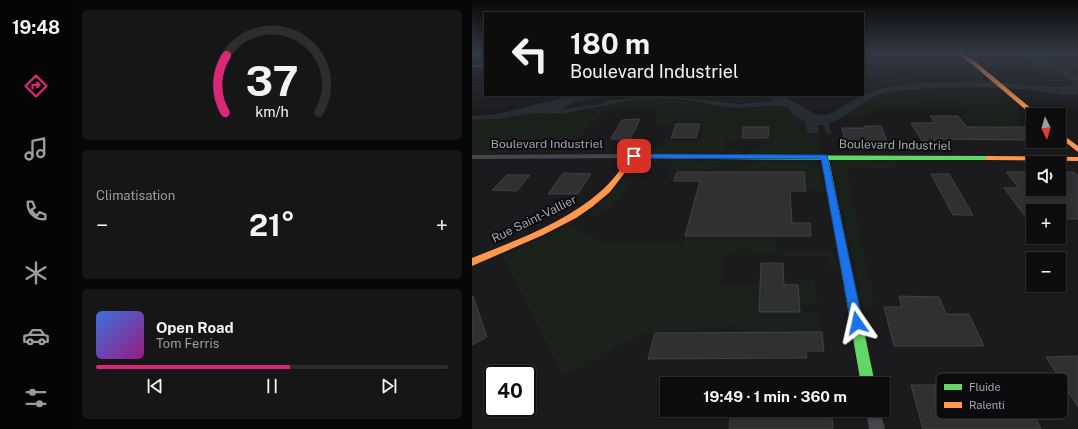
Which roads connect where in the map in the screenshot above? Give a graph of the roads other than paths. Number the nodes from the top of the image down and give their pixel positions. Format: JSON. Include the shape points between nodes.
{"nodes":[{"id":1,"x":985,"y":73,"type":"edge"},
{"id":2,"x":1028,"y":108,"type":"edge"},
{"id":3,"x":1066,"y":140,"type":"edge"},
{"id":4,"x":1078,"y":150,"type":"edge"},
{"id":5,"x":634,"y":156,"type":"junction"},
{"id":6,"x":472,"y":157,"type":"edge"},
{"id":7,"x":825,"y":157,"type":"junction"},
{"id":8,"x":1078,"y":159,"type":"edge"},
{"id":9,"x":472,"y":262,"type":"edge"},
{"id":10,"x":867,"y":377,"type":"edge"},
{"id":11,"x":874,"y":417,"type":"edge"},
{"id":12,"x":877,"y":429,"type":"edge"}],
"edges":[{"from":1,"to":2,"type":"street"},
{"from":3,"to":4,"type":"street"},
{"from":5,"to":6,"type":"street","name":"Boulevard Industriel"},
{"from":5,"to":7,"type":"street","name":"Boulevard Industriel"},
{"from":5,"to":9,"type":"street","name":"Rue Saint-Vallier","via":[[607,190],[586,207]]},
{"from":7,"to":8,"type":"street","name":"Boulevard Industriel"},
{"from":7,"to":10,"type":"street"},
{"from":11,"to":12,"type":"street"}]}
